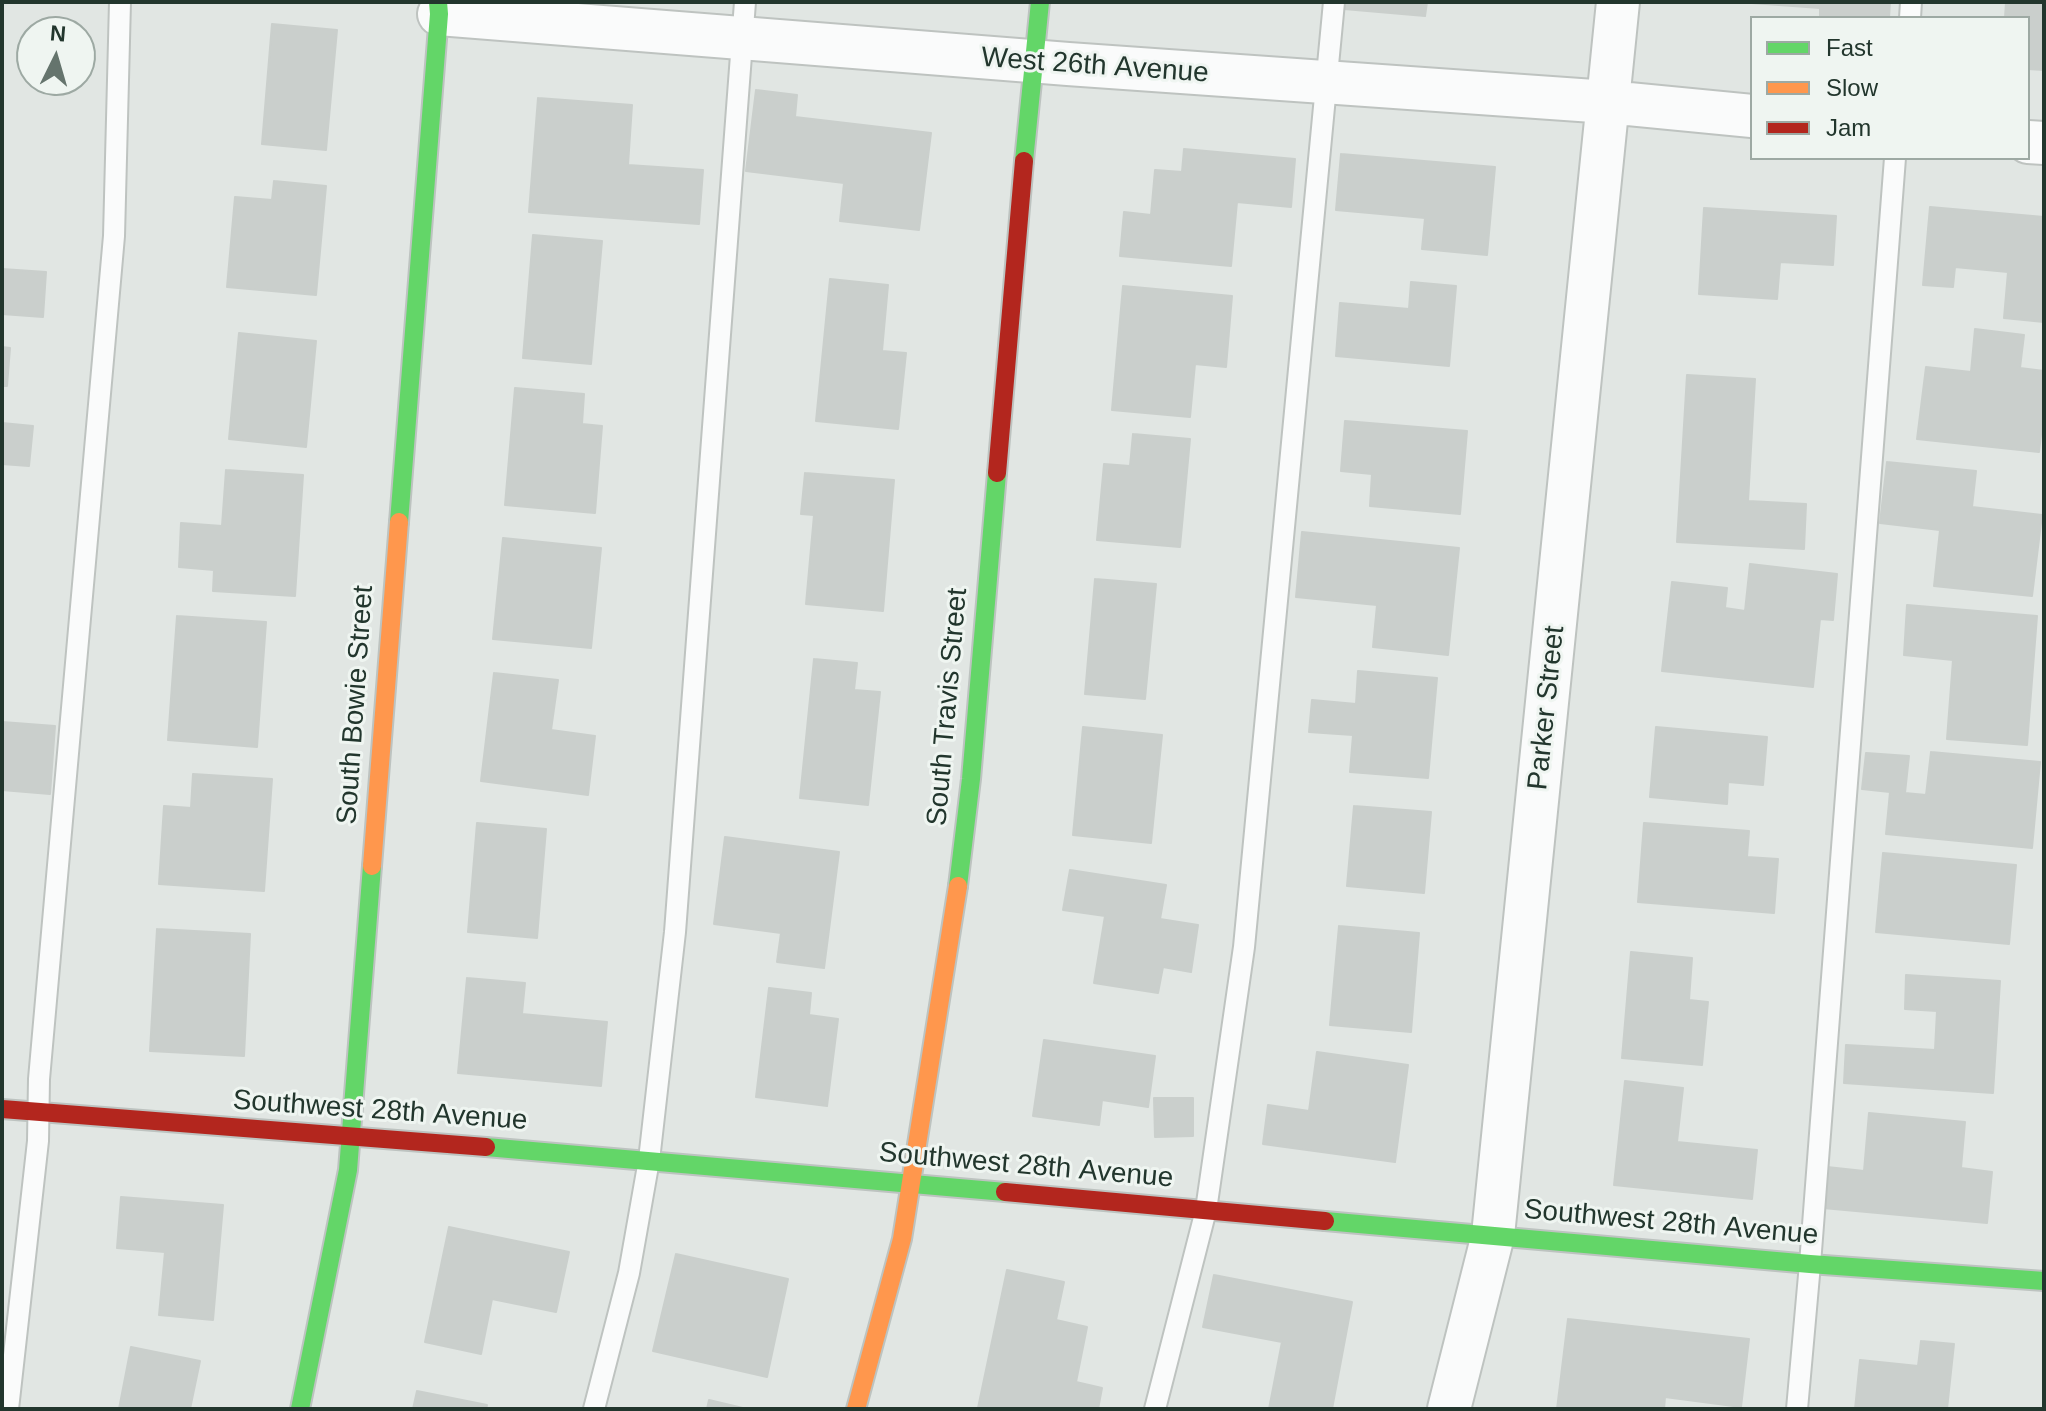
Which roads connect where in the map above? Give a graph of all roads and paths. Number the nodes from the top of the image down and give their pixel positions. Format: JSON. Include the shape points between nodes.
{"nodes":[{"id":1,"x":120,"y":2,"type":"edge"},
{"id":2,"x":1040,"y":2,"type":"edge"},
{"id":3,"x":1334,"y":2,"type":"edge"},
{"id":4,"x":1618,"y":2,"type":"edge"},
{"id":5,"x":438,"y":8,"type":"edge"},
{"id":6,"x":744,"y":20,"type":"edge"},
{"id":7,"x":1034,"y":61,"type":"junction"},
{"id":8,"x":1326,"y":82,"type":"junction"},
{"id":9,"x":1608,"y":102,"type":"junction"},
{"id":10,"x":1750,"y":116,"type":"edge"},
{"id":11,"x":1895,"y":160,"type":"edge"},
{"id":12,"x":2,"y":1109,"type":"edge"},
{"id":13,"x":38,"y":1112,"type":"junction"},
{"id":14,"x":351,"y":1137,"type":"junction"},
{"id":15,"x":649,"y":1160,"type":"junction"},
{"id":16,"x":912,"y":1185,"type":"junction"},
{"id":17,"x":1206,"y":1210,"type":"junction"},
{"id":18,"x":1493,"y":1235,"type":"junction"},
{"id":19,"x":1810,"y":1264,"type":"junction"},
{"id":20,"x":2044,"y":1281,"type":"edge"},
{"id":21,"x":8,"y":1409,"type":"edge"},
{"id":22,"x":300,"y":1409,"type":"edge"},
{"id":23,"x":594,"y":1409,"type":"edge"},
{"id":24,"x":856,"y":1409,"type":"edge"},
{"id":25,"x":1155,"y":1409,"type":"edge"},
{"id":26,"x":1449,"y":1409,"type":"edge"},
{"id":27,"x":1797,"y":1409,"type":"edge"}],
"edges":[{"from":1,"to":13,"type":"lane","via":[[114,236]]},
{"from":2,"to":7,"type":"main road","name":"South Travis Street"},
{"from":3,"to":8,"type":"lane"},
{"from":4,"to":9,"type":"street","name":"Parker Street"},
{"from":5,"to":6,"type":"street","name":"West 26th Avenue"},
{"from":5,"to":14,"type":"main road","name":"South Bowie Street"},
{"from":6,"to":7,"type":"street","name":"West 26th Avenue"},
{"from":6,"to":15,"type":"lane","via":[[675,932]]},
{"from":7,"to":8,"type":"street","name":"West 26th Avenue"},
{"from":7,"to":16,"type":"main road","name":"South Travis Street","via":[[971,779]]},
{"from":8,"to":9,"type":"street","name":"West 26th Avenue"},
{"from":8,"to":17,"type":"lane","via":[[1244,947]]},
{"from":9,"to":10,"type":"street","name":"West 26th Avenue"},
{"from":9,"to":18,"type":"street","name":"Parker Street"},
{"from":11,"to":19,"type":"lane"},
{"from":12,"to":13,"type":"main road","name":"Southwest 28th Avenue"},
{"from":13,"to":14,"type":"main road","name":"Southwest 28th Avenue"},
{"from":13,"to":21,"type":"lane"},
{"from":14,"to":15,"type":"main road","name":"Southwest 28th Avenue"},
{"from":14,"to":22,"type":"main road","name":"South Bowie Street"},
{"from":15,"to":16,"type":"main road","name":"Southwest 28th Avenue"},
{"from":15,"to":23,"type":"lane","via":[[629,1273]]},
{"from":16,"to":17,"type":"main road","name":"Southwest 28th Avenue"},
{"from":16,"to":24,"type":"main road","name":"South Travis Street"},
{"from":17,"to":18,"type":"main road","name":"Southwest 28th Avenue"},
{"from":17,"to":25,"type":"lane"},
{"from":18,"to":19,"type":"main road","name":"Southwest 28th Avenue"},
{"from":18,"to":26,"type":"street","name":"Parker Street"},
{"from":19,"to":20,"type":"main road","name":"Southwest 28th Avenue"},
{"from":19,"to":27,"type":"lane"}]}
